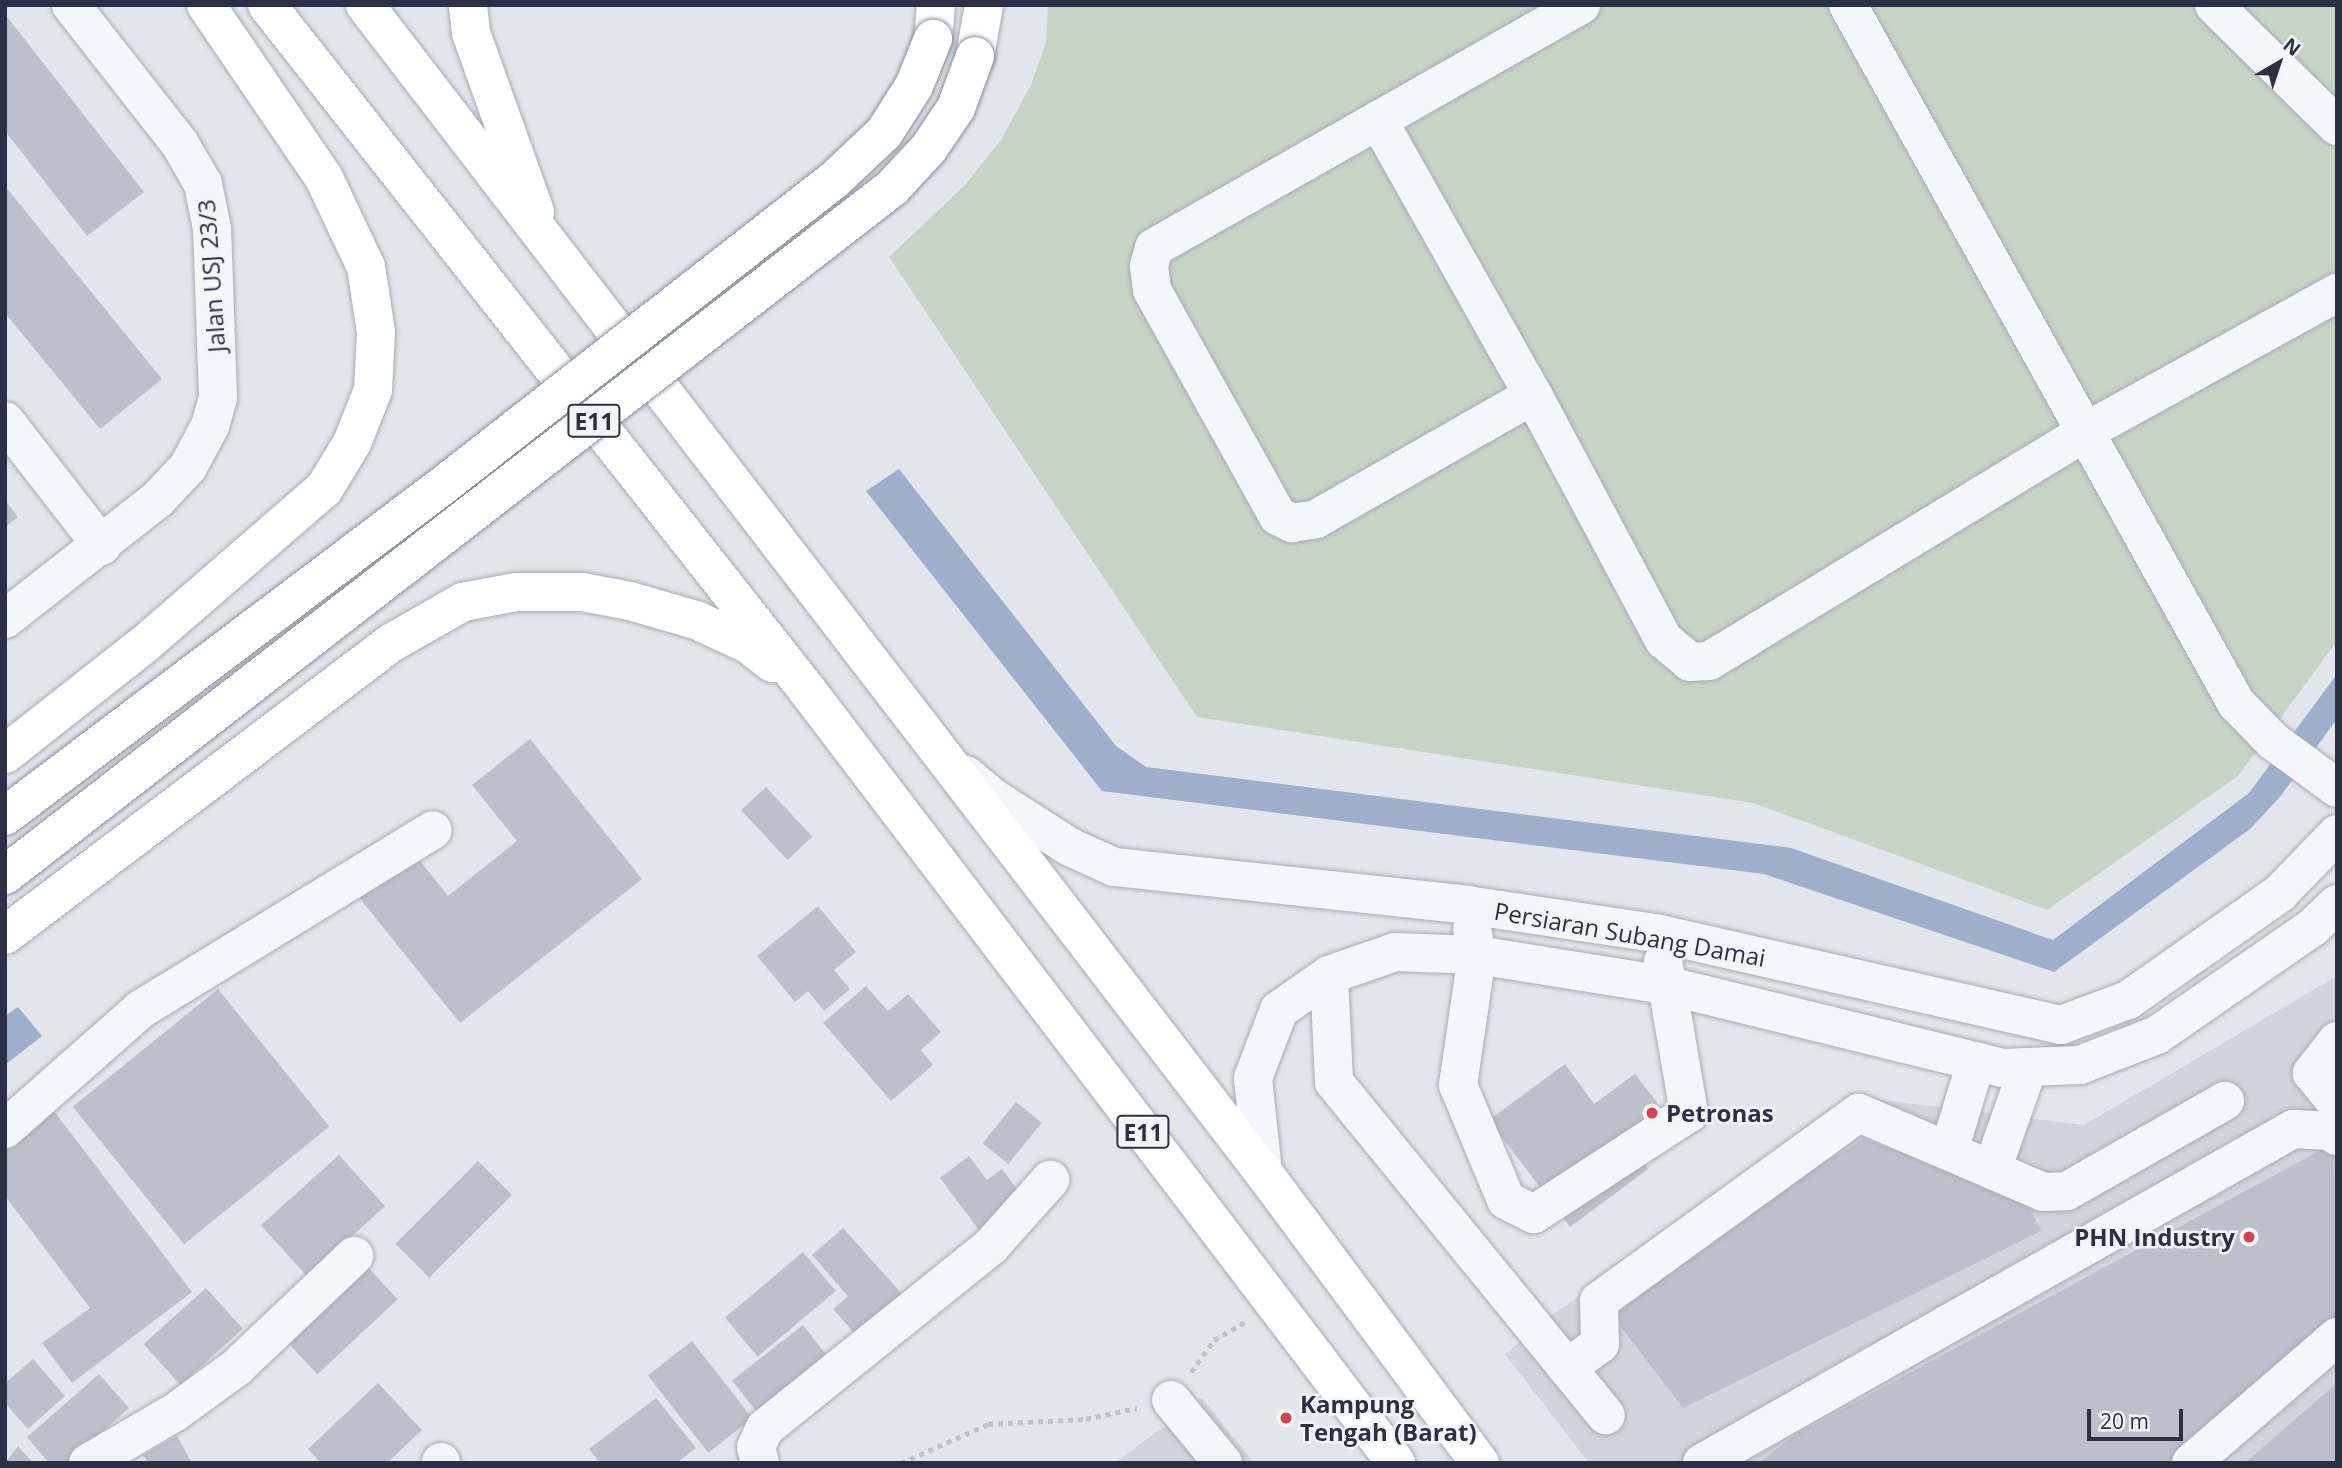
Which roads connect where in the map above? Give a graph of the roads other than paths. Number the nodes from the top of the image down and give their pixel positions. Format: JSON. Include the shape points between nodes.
{"nodes":[{"id":1,"x":71,"y":5,"type":"edge"},
{"id":2,"x":267,"y":5,"type":"edge"},
{"id":3,"x":365,"y":5,"type":"edge"},
{"id":4,"x":468,"y":5,"type":"edge"},
{"id":5,"x":984,"y":5,"type":"edge"},
{"id":6,"x":1581,"y":5,"type":"edge"},
{"id":7,"x":1848,"y":5,"type":"edge"},
{"id":8,"x":2214,"y":5,"type":"edge"},
{"id":9,"x":216,"y":20,"type":"edge"},
{"id":10,"x":934,"y":22,"type":"edge"},
{"id":11,"x":1377,"y":120,"type":"junction"},
{"id":12,"x":2337,"y":126,"type":"edge"},
{"id":13,"x":379,"y":153,"type":"junction"},
{"id":14,"x":547,"y":246,"type":"junction"},
{"id":15,"x":2337,"y":293,"type":"edge"},
{"id":16,"x":1532,"y":396,"type":"junction"},
{"id":17,"x":5,"y":421,"type":"edge"},
{"id":18,"x":2085,"y":432,"type":"junction"},
{"id":19,"x":102,"y":547,"type":"junction"},
{"id":20,"x":5,"y":619,"type":"edge"},
{"id":21,"x":807,"y":690,"type":"junction"},
{"id":22,"x":935,"y":748,"type":"junction"},
{"id":23,"x":5,"y":754,"type":"edge"},
{"id":24,"x":2327,"y":780,"type":"edge"},
{"id":25,"x":5,"y":816,"type":"edge"},
{"id":26,"x":433,"y":830,"type":"dead end"},
{"id":27,"x":2337,"y":834,"type":"edge"},
{"id":28,"x":5,"y":875,"type":"edge"},
{"id":29,"x":2337,"y":904,"type":"edge"},
{"id":30,"x":1467,"y":905,"type":"junction"},
{"id":31,"x":1660,"y":934,"type":"junction"},
{"id":32,"x":5,"y":935,"type":"edge"},
{"id":33,"x":1477,"y":955,"type":"junction"},
{"id":34,"x":1329,"y":975,"type":"junction"},
{"id":35,"x":1665,"y":985,"type":"junction"},
{"id":36,"x":2337,"y":1041,"type":"edge"},
{"id":37,"x":1976,"y":1062,"type":"junction"},
{"id":38,"x":2028,"y":1068,"type":"junction"},
{"id":39,"x":2225,"y":1101,"type":"dead end"},
{"id":40,"x":2337,"y":1104,"type":"edge"},
{"id":41,"x":5,"y":1129,"type":"edge"},
{"id":42,"x":2337,"y":1136,"type":"edge"},
{"id":43,"x":1949,"y":1151,"type":"junction"},
{"id":44,"x":1992,"y":1170,"type":"junction"},
{"id":45,"x":1263,"y":1172,"type":"junction"},
{"id":46,"x":1050,"y":1180,"type":"dead end"},
{"id":47,"x":354,"y":1256,"type":"dead end"},
{"id":48,"x":2337,"y":1337,"type":"edge"},
{"id":49,"x":1567,"y":1368,"type":"junction"},
{"id":50,"x":2337,"y":1368,"type":"edge"},
{"id":51,"x":1171,"y":1400,"type":"road end"},
{"id":52,"x":1606,"y":1415,"type":"dead end"},
{"id":53,"x":88,"y":1463,"type":"edge"},
{"id":54,"x":760,"y":1463,"type":"edge"},
{"id":55,"x":1223,"y":1463,"type":"edge"},
{"id":56,"x":1396,"y":1463,"type":"edge"},
{"id":57,"x":1480,"y":1463,"type":"edge"},
{"id":58,"x":1702,"y":1463,"type":"edge"},
{"id":59,"x":2192,"y":1463,"type":"edge"},
{"id":60,"x":2226,"y":1463,"type":"edge"}],
"edges":[{"from":1,"to":19,"type":"street","name":"Jalan USJ 23/3","via":[[196,167],[212,229],[218,398],[210,426],[188,467]]},
{"from":2,"to":13,"type":"highway","number":"E11"},
{"from":3,"to":14,"type":"highway","number":"E11"},
{"from":4,"to":14,"type":"highway","via":[[471,33]]},
{"from":5,"to":28,"type":"highway","bridge":true,"via":[[975,56],[956,108],[929,148],[892,188]]},
{"from":6,"to":11,"type":"street"},
{"from":7,"to":18,"type":"street"},
{"from":8,"to":12,"type":"street"},
{"from":9,"to":13,"type":"highway"},
{"from":9,"to":23,"type":"highway","via":[[324,178],[366,267],[376,332],[373,390],[352,443],[324,489],[146,643]]},
{"from":10,"to":25,"type":"highway","bridge":true,"via":[[914,86],[884,133],[833,181],[441,487]]},
{"from":11,"to":16,"type":"street"},
{"from":11,"to":16,"type":"street","via":[[1162,240],[1149,266],[1152,290],[1267,504],[1292,523],[1316,519]]},
{"from":13,"to":21,"type":"highway","number":"E11"},
{"from":14,"to":22,"type":"highway","number":"E11"},
{"from":15,"to":18,"type":"street"},
{"from":16,"to":18,"type":"street","via":[[1664,640],[1690,662],[1709,662],[1728,652]]},
{"from":17,"to":19,"type":"street"},
{"from":18,"to":24,"type":"street","via":[[2236,703],[2273,741]]},
{"from":19,"to":20,"type":"street","name":"Jalan USJ 23/3"},
{"from":21,"to":32,"type":"highway","via":[[748,644],[696,620],[630,601],[582,592],[516,592],[463,601],[391,643]]},
{"from":21,"to":56,"type":"highway","number":"E11"},
{"from":22,"to":30,"type":"street","name":"Persiaran Subang Damai","via":[[992,797],[1070,847],[1114,867]]},
{"from":22,"to":45,"type":"highway","number":"E11"},
{"from":26,"to":41,"type":"street","via":[[141,1009]]},
{"from":27,"to":31,"type":"street","name":"Persiaran Subang Damai","via":[[2280,893],[2129,1000],[2061,1025]]},
{"from":29,"to":38,"type":"street","name":"Persiaran Subang Damai","via":[[2313,927],[2157,1035],[2080,1065]]},
{"from":30,"to":31,"type":"street","name":"Persiaran Subang Damai"},
{"from":30,"to":33,"type":"street"},
{"from":31,"to":35,"type":"street"},
{"from":33,"to":34,"type":"street","name":"Persiaran Subang Damai","via":[[1395,953]]},
{"from":33,"to":35,"type":"street","name":"Persiaran Subang Damai"},
{"from":33,"to":35,"type":"street","via":[[1458,1084],[1506,1200],[1534,1214],[1689,1113]]},
{"from":34,"to":45,"type":"street","name":"Persiaran Subang Damai","via":[[1279,1010],[1262,1046],[1253,1077]]},
{"from":34,"to":49,"type":"street","via":[[1334,1082]]},
{"from":35,"to":37,"type":"street","name":"Persiaran Subang Damai"},
{"from":36,"to":40,"type":"street","via":[[2312,1073]]},
{"from":37,"to":38,"type":"street","name":"Persiaran Subang Damai"},
{"from":37,"to":43,"type":"street"},
{"from":38,"to":44,"type":"street"},
{"from":39,"to":44,"type":"street","via":[[2067,1191],[2043,1192]]},
{"from":42,"to":58,"type":"street","via":[[2331,1131],[2293,1129]]},
{"from":43,"to":44,"type":"street"},
{"from":43,"to":49,"type":"street","via":[[1859,1113],[1600,1301],[1600,1344]]},
{"from":45,"to":57,"type":"highway","number":"E11"},
{"from":46,"to":54,"type":"street","via":[[990,1246],[765,1428],[755,1447]]},
{"from":47,"to":53,"type":"street","via":[[236,1368],[174,1413]]},
{"from":48,"to":59,"type":"street"},
{"from":49,"to":52,"type":"street"},
{"from":50,"to":60,"type":"street"},
{"from":51,"to":55,"type":"street"}]}
